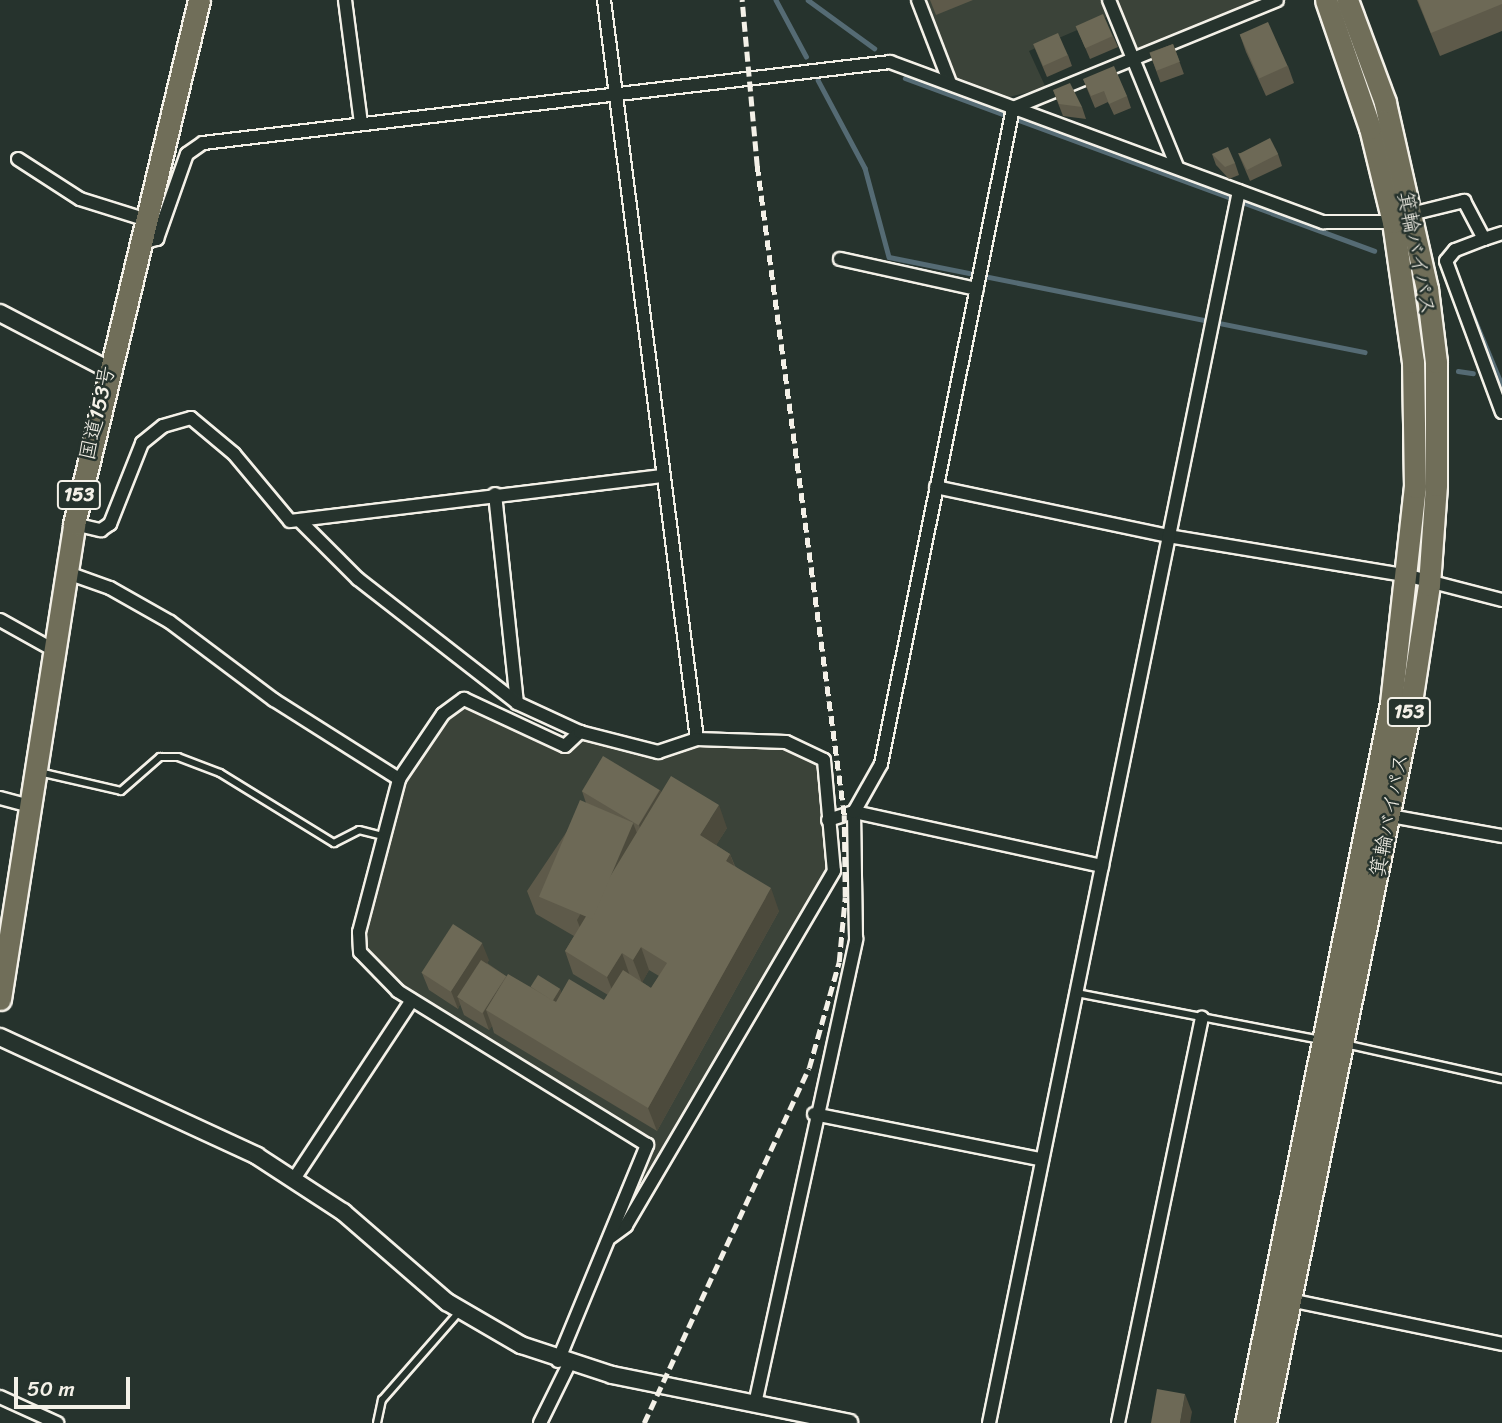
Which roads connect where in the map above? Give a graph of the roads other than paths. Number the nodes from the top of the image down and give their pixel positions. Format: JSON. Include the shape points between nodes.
{"nodes":[{"id":1,"x":199,"y":0,"type":"edge"},
{"id":2,"x":345,"y":0,"type":"edge"},
{"id":3,"x":604,"y":0,"type":"edge"},
{"id":4,"x":918,"y":0,"type":"edge"},
{"id":5,"x":1109,"y":0,"type":"edge"},
{"id":6,"x":1278,"y":0,"type":"edge"},
{"id":7,"x":1325,"y":0,"type":"edge"},
{"id":8,"x":1347,"y":0,"type":"edge"},
{"id":9,"x":1132,"y":58,"type":"junction"},
{"id":10,"x":950,"y":83,"type":"junction"},
{"id":11,"x":614,"y":91,"type":"junction"},
{"id":12,"x":1013,"y":109,"type":"junction"},
{"id":13,"x":361,"y":123,"type":"junction"},
{"id":14,"x":18,"y":159,"type":"dead end"},
{"id":15,"x":1177,"y":167,"type":"junction"},
{"id":16,"x":1237,"y":198,"type":"junction"},
{"id":17,"x":1402,"y":218,"type":"junction"},
{"id":18,"x":144,"y":219,"type":"junction"},
{"id":19,"x":1502,"y":233,"type":"edge"},
{"id":20,"x":1485,"y":239,"type":"junction"},
{"id":21,"x":138,"y":244,"type":"junction"},
{"id":22,"x":840,"y":259,"type":"dead end"},
{"id":23,"x":979,"y":279,"type":"junction"},
{"id":24,"x":0,"y":313,"type":"edge"},
{"id":25,"x":107,"y":369,"type":"junction"},
{"id":26,"x":1502,"y":412,"type":"edge"},
{"id":27,"x":662,"y":476,"type":"junction"},
{"id":28,"x":936,"y":487,"type":"junction"},
{"id":29,"x":495,"y":494,"type":"junction"},
{"id":30,"x":300,"y":520,"type":"junction"},
{"id":31,"x":74,"y":524,"type":"junction"},
{"id":32,"x":1168,"y":536,"type":"junction"},
{"id":33,"x":65,"y":572,"type":"junction"},
{"id":34,"x":1409,"y":576,"type":"junction"},
{"id":35,"x":1429,"y":585,"type":"junction"},
{"id":36,"x":1502,"y":600,"type":"edge"},
{"id":37,"x":0,"y":620,"type":"edge"},
{"id":38,"x":52,"y":649,"type":"junction"},
{"id":39,"x":517,"y":703,"type":"junction"},
{"id":40,"x":580,"y":732,"type":"junction"},
{"id":41,"x":697,"y":739,"type":"junction"},
{"id":42,"x":34,"y":771,"type":"junction"},
{"id":43,"x":399,"y":779,"type":"junction"},
{"id":44,"x":0,"y":798,"type":"edge"},
{"id":45,"x":29,"y":806,"type":"junction"},
{"id":46,"x":854,"y":812,"type":"junction"},
{"id":47,"x":1390,"y":816,"type":"junction"},
{"id":48,"x":828,"y":820,"type":"junction"},
{"id":49,"x":383,"y":836,"type":"junction"},
{"id":50,"x":1502,"y":836,"type":"edge"},
{"id":51,"x":1102,"y":866,"type":"junction"},
{"id":52,"x":1075,"y":992,"type":"junction"},
{"id":53,"x":0,"y":999,"type":"edge"},
{"id":54,"x":412,"y":1000,"type":"junction"},
{"id":55,"x":1202,"y":1018,"type":"junction"},
{"id":56,"x":0,"y":1037,"type":"edge"},
{"id":57,"x":1333,"y":1042,"type":"junction"},
{"id":58,"x":1502,"y":1079,"type":"edge"},
{"id":59,"x":814,"y":1114,"type":"junction"},
{"id":60,"x":1040,"y":1159,"type":"junction"},
{"id":61,"x":294,"y":1179,"type":"junction"},
{"id":62,"x":611,"y":1237,"type":"junction"},
{"id":63,"x":1290,"y":1300,"type":"junction"},
{"id":64,"x":461,"y":1311,"type":"junction"},
{"id":65,"x":1502,"y":1344,"type":"edge"},
{"id":66,"x":564,"y":1362,"type":"junction"},
{"id":67,"x":0,"y":1397,"type":"edge"},
{"id":68,"x":755,"y":1404,"type":"junction"},
{"id":69,"x":820,"y":1420,"type":"edge"},
{"id":70,"x":57,"y":1423,"type":"edge"},
{"id":71,"x":377,"y":1423,"type":"edge"},
{"id":72,"x":541,"y":1423,"type":"edge"},
{"id":73,"x":849,"y":1423,"type":"edge"},
{"id":74,"x":989,"y":1423,"type":"edge"},
{"id":75,"x":1118,"y":1423,"type":"edge"},
{"id":76,"x":1246,"y":1423,"type":"edge"},
{"id":77,"x":1265,"y":1423,"type":"edge"}],
"edges":[{"from":1,"to":18,"type":"highway","name":"国道153号","number":"153"},
{"from":2,"to":13,"type":"street"},
{"from":3,"to":11,"type":"street"},
{"from":4,"to":10,"type":"street"},
{"from":5,"to":9,"type":"street"},
{"from":6,"to":9,"type":"street"},
{"from":7,"to":17,"type":"highway","name":"箕輪バイパス","number":"153"},
{"from":8,"to":17,"type":"highway","name":"箕輪バイパス","number":"153","via":[[1385,102]]},
{"from":9,"to":12,"type":"street"},
{"from":9,"to":15,"type":"street"},
{"from":10,"to":11,"type":"street","via":[[890,62]]},
{"from":10,"to":12,"type":"street"},
{"from":11,"to":13,"type":"street"},
{"from":11,"to":27,"type":"street"},
{"from":12,"to":15,"type":"street"},
{"from":12,"to":23,"type":"street"},
{"from":13,"to":21,"type":"street","via":[[193,147],[157,239]]},
{"from":14,"to":18,"type":"street","via":[[80,200]]},
{"from":15,"to":16,"type":"street"},
{"from":16,"to":17,"type":"street","via":[[1323,222]]},
{"from":16,"to":32,"type":"street"},
{"from":17,"to":20,"type":"street","via":[[1464,201]]},
{"from":17,"to":34,"type":"highway","name":"箕輪バイパス","number":"153","via":[[1413,362]]},
{"from":17,"to":35,"type":"highway","name":"箕輪バイパス","number":"153","via":[[1436,362]]},
{"from":18,"to":21,"type":"highway","name":"国道153号","number":"153"},
{"from":19,"to":20,"type":"street"},
{"from":20,"to":26,"type":"street","via":[[1455,250],[1447,261]]},
{"from":21,"to":25,"type":"highway","name":"国道153号","number":"153"},
{"from":22,"to":23,"type":"street"},
{"from":23,"to":28,"type":"street"},
{"from":24,"to":25,"type":"street"},
{"from":25,"to":31,"type":"highway","name":"国道153号","number":"153"},
{"from":27,"to":29,"type":"street"},
{"from":27,"to":41,"type":"street"},
{"from":28,"to":32,"type":"street"},
{"from":28,"to":46,"type":"street","via":[[881,764]]},
{"from":29,"to":30,"type":"street"},
{"from":29,"to":39,"type":"street"},
{"from":30,"to":31,"type":"street","via":[[290,521],[234,454],[191,418],[163,426],[142,443],[110,524],[101,530]]},
{"from":30,"to":39,"type":"street","via":[[358,579]]},
{"from":31,"to":33,"type":"highway","name":"国道153号","number":"153"},
{"from":32,"to":34,"type":"street"},
{"from":32,"to":51,"type":"street"},
{"from":33,"to":38,"type":"highway","name":"国道153号","number":"153"},
{"from":33,"to":43,"type":"street","via":[[110,588],[170,622],[274,700]]},
{"from":34,"to":35,"type":"street"},
{"from":34,"to":57,"type":"highway","name":"箕輪バイパス","number":"153"},
{"from":35,"to":36,"type":"street"},
{"from":35,"to":47,"type":"highway","name":"箕輪バイパス","number":"153"},
{"from":37,"to":38,"type":"street"},
{"from":38,"to":42,"type":"highway","name":"国道153号","number":"153"},
{"from":39,"to":40,"type":"street"},
{"from":40,"to":41,"type":"street","via":[[658,751]]},
{"from":40,"to":43,"type":"street","via":[[565,746],[464,699],[443,714]]},
{"from":41,"to":48,"type":"street","via":[[786,742],[824,760]]},
{"from":42,"to":45,"type":"highway","name":"国道153号","number":"153"},
{"from":42,"to":49,"type":"lane","via":[[121,791],[160,757],[178,757],[220,773],[334,843],[359,830]]},
{"from":43,"to":49,"type":"street"},
{"from":44,"to":45,"type":"street"},
{"from":45,"to":53,"type":"highway","name":"国道153号","number":"153"},
{"from":46,"to":48,"type":"street"},
{"from":46,"to":51,"type":"street"},
{"from":46,"to":59,"type":"street","via":[[856,939]]},
{"from":47,"to":50,"type":"street"},
{"from":47,"to":57,"type":"highway","name":"箕輪バイパス","number":"153"},
{"from":48,"to":62,"type":"street","via":[[834,872],[825,894],[626,1226]]},
{"from":49,"to":54,"type":"street","via":[[360,952],[373,971]]},
{"from":51,"to":52,"type":"street"},
{"from":52,"to":55,"type":"lane"},
{"from":52,"to":60,"type":"street"},
{"from":54,"to":61,"type":"street"},
{"from":54,"to":62,"type":"street","via":[[647,1145]]},
{"from":55,"to":57,"type":"lane"},
{"from":55,"to":75,"type":"street"},
{"from":56,"to":61,"type":"street"},
{"from":57,"to":58,"type":"lane"},
{"from":57,"to":63,"type":"highway","name":"箕輪バイパス","number":"153"},
{"from":57,"to":76,"type":"highway","name":"箕輪バイパス","number":"153"},
{"from":59,"to":60,"type":"street"},
{"from":59,"to":68,"type":"street"},
{"from":60,"to":74,"type":"street"},
{"from":61,"to":64,"type":"street"},
{"from":62,"to":66,"type":"street"},
{"from":63,"to":65,"type":"street"},
{"from":63,"to":77,"type":"highway","name":"箕輪バイパス","number":"153"},
{"from":64,"to":66,"type":"street"},
{"from":64,"to":71,"type":"lane","via":[[382,1400]]},
{"from":66,"to":68,"type":"street"},
{"from":66,"to":72,"type":"street"},
{"from":67,"to":70,"type":"street"},
{"from":68,"to":69,"type":"street"},
{"from":69,"to":73,"type":"street"}]}
